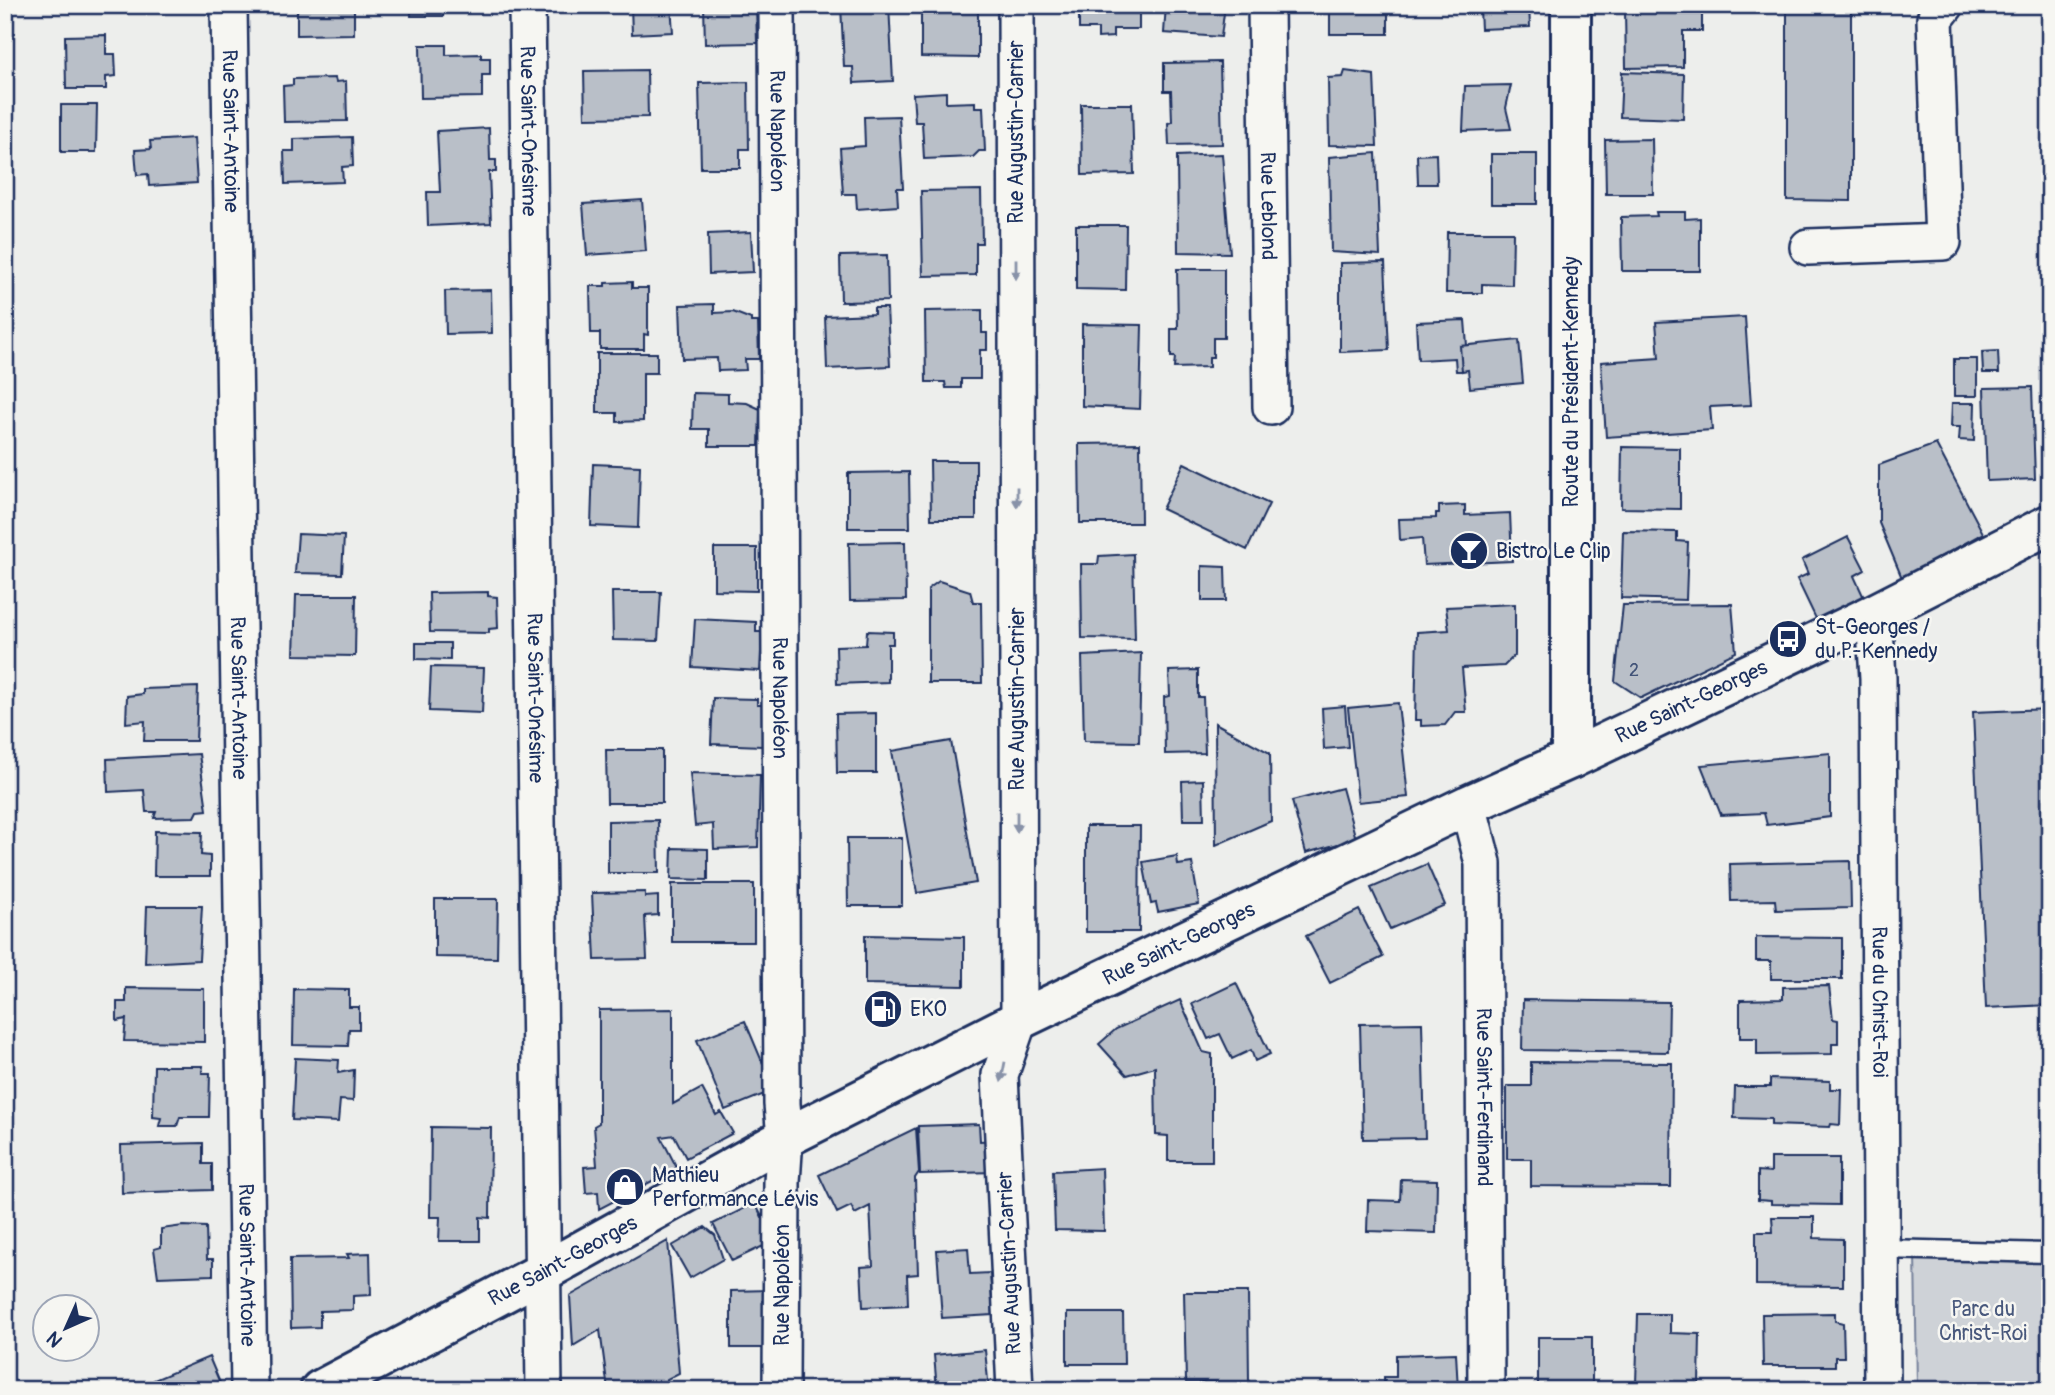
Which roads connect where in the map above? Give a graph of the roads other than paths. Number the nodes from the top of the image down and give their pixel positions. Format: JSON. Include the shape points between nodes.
{"nodes":[{"id":1,"x":229,"y":5,"type":"edge"},
{"id":2,"x":527,"y":5,"type":"edge"},
{"id":3,"x":776,"y":5,"type":"edge"},
{"id":4,"x":1016,"y":5,"type":"edge"},
{"id":5,"x":1266,"y":5,"type":"edge"},
{"id":6,"x":1571,"y":5,"type":"edge"},
{"id":7,"x":1947,"y":5,"type":"edge"},
{"id":8,"x":1808,"y":247,"type":"dead end"},
{"id":9,"x":1271,"y":407,"type":"dead end"},
{"id":10,"x":2050,"y":524,"type":"edge"},
{"id":11,"x":1874,"y":614,"type":"junction"},
{"id":12,"x":1571,"y":759,"type":"junction"},
{"id":13,"x":1468,"y":805,"type":"junction"},
{"id":14,"x":1019,"y":1020,"type":"junction"},
{"id":15,"x":785,"y":1138,"type":"junction"},
{"id":16,"x":1882,"y":1250,"type":"junction"},
{"id":17,"x":2050,"y":1253,"type":"edge"},
{"id":18,"x":543,"y":1272,"type":"junction"},
{"id":19,"x":249,"y":1390,"type":"edge"},
{"id":20,"x":320,"y":1390,"type":"edge"},
{"id":21,"x":544,"y":1390,"type":"edge"},
{"id":22,"x":781,"y":1390,"type":"edge"},
{"id":23,"x":1015,"y":1390,"type":"edge"},
{"id":24,"x":1486,"y":1390,"type":"edge"},
{"id":25,"x":1882,"y":1390,"type":"edge"}],
"edges":[{"from":1,"to":19,"type":"street","name":"Rue Saint-Antoine"},
{"from":2,"to":18,"type":"street","name":"Rue Saint-Onésime"},
{"from":3,"to":15,"type":"street","name":"Rue Napoléon"},
{"from":4,"to":14,"type":"street","name":"Rue Augustin-Carrier","one_way":true},
{"from":5,"to":9,"type":"street","name":"Rue Leblond"},
{"from":6,"to":12,"type":"street","name":"Route du Président-Kennedy"},
{"from":7,"to":8,"type":"street","via":[[1934,19],[1943,242]]},
{"from":10,"to":11,"type":"street","name":"Rue Saint-Georges"},
{"from":11,"to":12,"type":"street","name":"Rue Saint-Georges"},
{"from":11,"to":16,"type":"street","name":"Rue du Christ-Roi"},
{"from":12,"to":13,"type":"street","name":"Rue Saint-Georges"},
{"from":13,"to":14,"type":"street","name":"Rue Saint-Georges"},
{"from":13,"to":24,"type":"street","name":"Rue Saint-Ferdinand","via":[[1483,863]]},
{"from":14,"to":15,"type":"street","name":"Rue Saint-Georges"},
{"from":14,"to":23,"type":"street","name":"Rue Augustin-Carrier","one_way":true,"via":[[1000,1075]]},
{"from":15,"to":18,"type":"street","name":"Rue Saint-Georges"},
{"from":15,"to":22,"type":"street","name":"Rue Napoléon"},
{"from":16,"to":17,"type":"lane"},
{"from":16,"to":25,"type":"street","name":"Rue du Christ-Roi"},
{"from":18,"to":20,"type":"street","name":"Rue Saint-Georges"},
{"from":18,"to":21,"type":"street","name":"Rue Saint-Onésime"}]}
